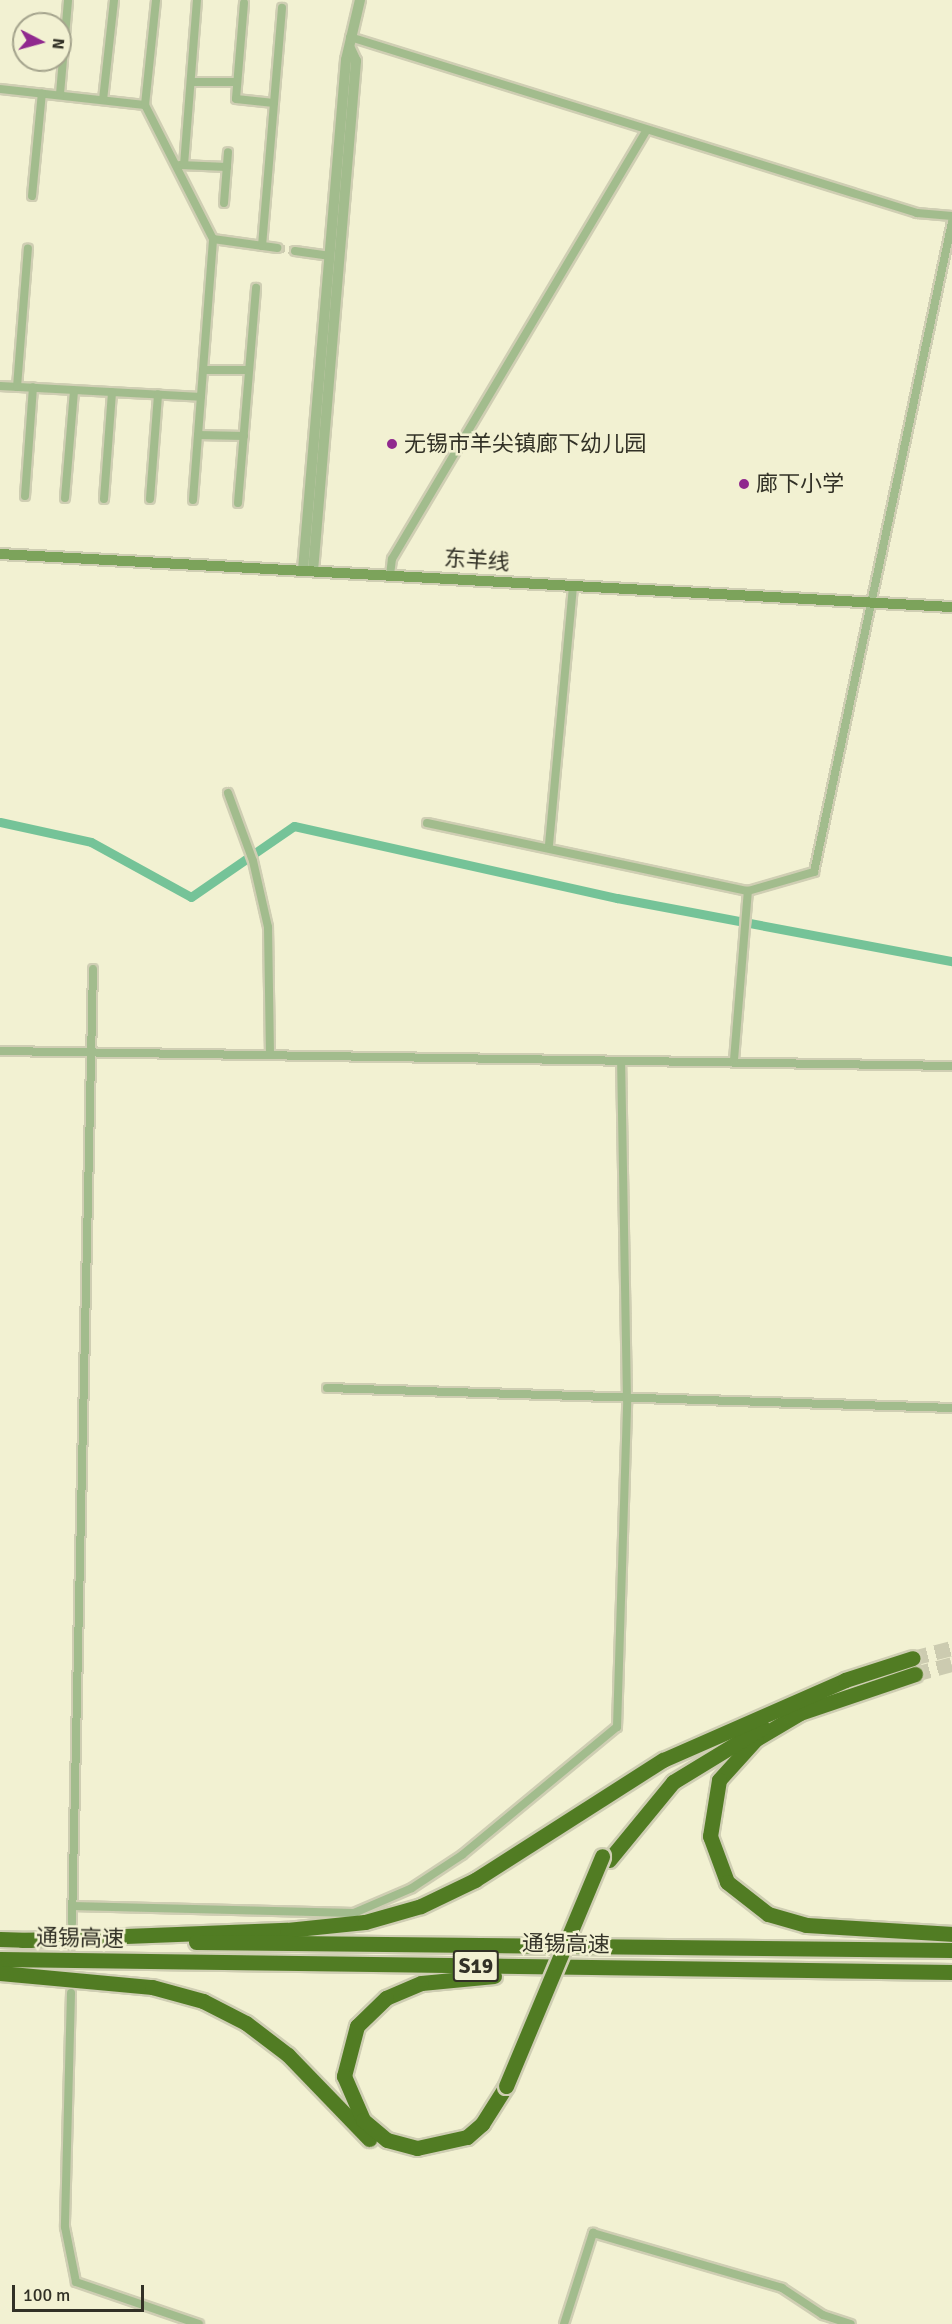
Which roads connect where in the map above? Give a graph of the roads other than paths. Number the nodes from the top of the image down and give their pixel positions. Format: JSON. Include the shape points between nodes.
{"nodes":[{"id":1,"x":68,"y":0,"type":"edge"},
{"id":2,"x":114,"y":0,"type":"edge"},
{"id":3,"x":156,"y":0,"type":"edge"},
{"id":4,"x":197,"y":0,"type":"edge"},
{"id":5,"x":360,"y":0,"type":"edge"},
{"id":6,"x":244,"y":3,"type":"dead end"},
{"id":7,"x":282,"y":8,"type":"dead end"},
{"id":8,"x":350,"y":43,"type":"junction"},
{"id":9,"x":190,"y":82,"type":"junction"},
{"id":10,"x":237,"y":82,"type":"junction"},
{"id":11,"x":0,"y":89,"type":"edge"},
{"id":12,"x":42,"y":93,"type":"junction"},
{"id":13,"x":60,"y":94,"type":"junction"},
{"id":14,"x":103,"y":100,"type":"junction"},
{"id":15,"x":274,"y":103,"type":"junction"},
{"id":16,"x":145,"y":105,"type":"junction"},
{"id":17,"x":646,"y":131,"type":"junction"},
{"id":18,"x":228,"y":152,"type":"dead end"},
{"id":19,"x":180,"y":165,"type":"junction"},
{"id":20,"x":227,"y":167,"type":"junction"},
{"id":21,"x":32,"y":196,"type":"dead end"},
{"id":22,"x":224,"y":203,"type":"dead end"},
{"id":23,"x":952,"y":216,"type":"edge"},
{"id":24,"x":952,"y":222,"type":"edge"},
{"id":25,"x":213,"y":239,"type":"junction"},
{"id":26,"x":262,"y":246,"type":"junction"},
{"id":27,"x":28,"y":248,"type":"dead end"},
{"id":28,"x":277,"y":248,"type":"tunnel mouth"},
{"id":29,"x":295,"y":251,"type":"tunnel mouth"},
{"id":30,"x":329,"y":256,"type":"junction"},
{"id":31,"x":256,"y":288,"type":"dead end"},
{"id":32,"x":203,"y":370,"type":"junction"},
{"id":33,"x":249,"y":370,"type":"junction"},
{"id":34,"x":0,"y":386,"type":"edge"},
{"id":35,"x":17,"y":387,"type":"junction"},
{"id":36,"x":33,"y":387,"type":"junction"},
{"id":37,"x":74,"y":390,"type":"junction"},
{"id":38,"x":112,"y":392,"type":"junction"},
{"id":39,"x":158,"y":394,"type":"junction"},
{"id":40,"x":201,"y":397,"type":"junction"},
{"id":41,"x":198,"y":435,"type":"junction"},
{"id":42,"x":244,"y":436,"type":"junction"},
{"id":43,"x":25,"y":496,"type":"dead end"},
{"id":44,"x":65,"y":498,"type":"dead end"},
{"id":45,"x":104,"y":499,"type":"dead end"},
{"id":46,"x":150,"y":499,"type":"dead end"},
{"id":47,"x":193,"y":500,"type":"dead end"},
{"id":48,"x":238,"y":503,"type":"dead end"},
{"id":49,"x":0,"y":554,"type":"edge"},
{"id":50,"x":308,"y":570,"type":"junction"},
{"id":51,"x":390,"y":575,"type":"junction"},
{"id":52,"x":573,"y":586,"type":"junction"},
{"id":53,"x":874,"y":602,"type":"junction"},
{"id":54,"x":952,"y":607,"type":"edge"},
{"id":55,"x":228,"y":793,"type":"dead end"},
{"id":56,"x":427,"y":823,"type":"dead end"},
{"id":57,"x":549,"y":845,"type":"junction"},
{"id":58,"x":748,"y":891,"type":"junction"},
{"id":59,"x":93,"y":969,"type":"dead end"},
{"id":60,"x":0,"y":1051,"type":"edge"},
{"id":61,"x":91,"y":1052,"type":"junction"},
{"id":62,"x":270,"y":1053,"type":"junction"},
{"id":63,"x":734,"y":1060,"type":"junction"},
{"id":64,"x":621,"y":1063,"type":"junction"},
{"id":65,"x":952,"y":1066,"type":"edge"},
{"id":66,"x":327,"y":1388,"type":"dead end"},
{"id":67,"x":627,"y":1400,"type":"junction"},
{"id":68,"x":952,"y":1408,"type":"edge"},
{"id":69,"x":913,"y":1658,"type":"tunnel mouth"},
{"id":70,"x":915,"y":1674,"type":"tunnel mouth"},
{"id":71,"x":794,"y":1709,"type":"junction"},
{"id":72,"x":72,"y":1906,"type":"junction"},
{"id":73,"x":72,"y":1923,"type":"tunnel mouth"},
{"id":74,"x":952,"y":1934,"type":"edge"},
{"id":75,"x":0,"y":1939,"type":"edge"},
{"id":76,"x":22,"y":1940,"type":"junction"},
{"id":77,"x":952,"y":1950,"type":"edge"},
{"id":78,"x":0,"y":1959,"type":"edge"},
{"id":79,"x":751,"y":1969,"type":"junction"},
{"id":80,"x":952,"y":1972,"type":"edge"},
{"id":81,"x":0,"y":1973,"type":"edge"},
{"id":82,"x":71,"y":1993,"type":"tunnel mouth"},
{"id":83,"x":510,"y":2088,"type":"junction"},
{"id":84,"x":200,"y":2324,"type":"edge"},
{"id":85,"x":564,"y":2324,"type":"edge"},
{"id":86,"x":851,"y":2324,"type":"edge"}],
"edges":[{"from":1,"to":13,"type":"street"},
{"from":2,"to":14,"type":"street"},
{"from":3,"to":16,"type":"street"},
{"from":4,"to":9,"type":"street"},
{"from":5,"to":8,"type":"street"},
{"from":6,"to":10,"type":"street"},
{"from":7,"to":15,"type":"street"},
{"from":8,"to":17,"type":"street"},
{"from":8,"to":30,"type":"street"},
{"from":8,"to":50,"type":"street","via":[[356,61]]},
{"from":9,"to":10,"type":"street"},
{"from":9,"to":19,"type":"street"},
{"from":10,"to":15,"type":"street","via":[[236,99]]},
{"from":11,"to":12,"type":"street"},
{"from":12,"to":13,"type":"street"},
{"from":12,"to":21,"type":"street"},
{"from":13,"to":14,"type":"street"},
{"from":14,"to":16,"type":"street"},
{"from":15,"to":26,"type":"street"},
{"from":16,"to":19,"type":"street"},
{"from":17,"to":23,"type":"street","via":[[917,213]]},
{"from":17,"to":51,"type":"street","via":[[392,559]]},
{"from":18,"to":20,"type":"street"},
{"from":19,"to":20,"type":"street"},
{"from":19,"to":25,"type":"street"},
{"from":20,"to":22,"type":"street"},
{"from":24,"to":53,"type":"street"},
{"from":25,"to":26,"type":"street"},
{"from":25,"to":32,"type":"street"},
{"from":26,"to":28,"type":"street"},
{"from":27,"to":35,"type":"street"},
{"from":29,"to":30,"type":"street"},
{"from":30,"to":50,"type":"street"},
{"from":31,"to":33,"type":"street"},
{"from":32,"to":33,"type":"street"},
{"from":32,"to":40,"type":"street"},
{"from":33,"to":42,"type":"street"},
{"from":34,"to":35,"type":"street"},
{"from":35,"to":36,"type":"street"},
{"from":36,"to":37,"type":"street"},
{"from":36,"to":43,"type":"street"},
{"from":37,"to":38,"type":"street"},
{"from":37,"to":44,"type":"street"},
{"from":38,"to":39,"type":"street"},
{"from":38,"to":45,"type":"street"},
{"from":39,"to":40,"type":"street"},
{"from":39,"to":46,"type":"street"},
{"from":40,"to":41,"type":"street"},
{"from":41,"to":42,"type":"street"},
{"from":41,"to":47,"type":"street"},
{"from":42,"to":48,"type":"street"},
{"from":49,"to":50,"type":"main road","name":"东羊线"},
{"from":50,"to":51,"type":"main road","name":"东羊线"},
{"from":51,"to":52,"type":"main road","name":"东羊线"},
{"from":52,"to":53,"type":"main road","name":"东羊线"},
{"from":52,"to":57,"type":"street"},
{"from":53,"to":54,"type":"main road","name":"东羊线"},
{"from":53,"to":58,"type":"street","via":[[814,872]]},
{"from":55,"to":62,"type":"street","via":[[253,861],[268,927]]},
{"from":56,"to":57,"type":"street"},
{"from":57,"to":58,"type":"street"},
{"from":58,"to":63,"type":"street"},
{"from":59,"to":61,"type":"street"},
{"from":60,"to":61,"type":"street"},
{"from":61,"to":62,"type":"street"},
{"from":61,"to":72,"type":"street"},
{"from":62,"to":64,"type":"street"},
{"from":63,"to":64,"type":"street"},
{"from":63,"to":65,"type":"street"},
{"from":64,"to":67,"type":"street"},
{"from":66,"to":67,"type":"street"},
{"from":67,"to":68,"type":"street"},
{"from":67,"to":72,"type":"street","via":[[621,1718],[597,1745],[462,1855],[412,1887],[354,1912]]},
{"from":69,"to":71,"type":"highway"},
{"from":70,"to":71,"type":"highway"},
{"from":71,"to":74,"type":"highway","via":[[756,1739],[719,1780],[710,1836],[728,1882],[768,1914],[806,1925]]},
{"from":71,"to":76,"type":"highway","via":[[630,1778],[483,1875],[421,1906],[365,1922],[287,1930]]},
{"from":71,"to":83,"type":"highway","via":[[673,1782],[605,1858]]},
{"from":72,"to":73,"type":"street"},
{"from":75,"to":76,"type":"highway","name":"通锡高速","number":"S19"},
{"from":76,"to":77,"type":"highway","name":"通锡高速","number":"S19"},
{"from":78,"to":79,"type":"highway","name":"通锡高速","number":"S19"},
{"from":79,"to":80,"type":"highway","name":"通锡高速","number":"S19"},
{"from":79,"to":83,"type":"highway","via":[[475,1976],[421,1983],[370,2012],[357,2026],[345,2060],[347,2092],[363,2120],[387,2140],[417,2148],[466,2137],[482,2124]]},
{"from":81,"to":83,"type":"highway","via":[[152,1987],[203,2001],[269,2040],[369,2139],[401,2154],[434,2156],[467,2146],[485,2131]]},
{"from":82,"to":84,"type":"street","via":[[65,2227],[76,2282]]},
{"from":85,"to":86,"type":"street","via":[[593,2233],[782,2288],[823,2315]]}]}
